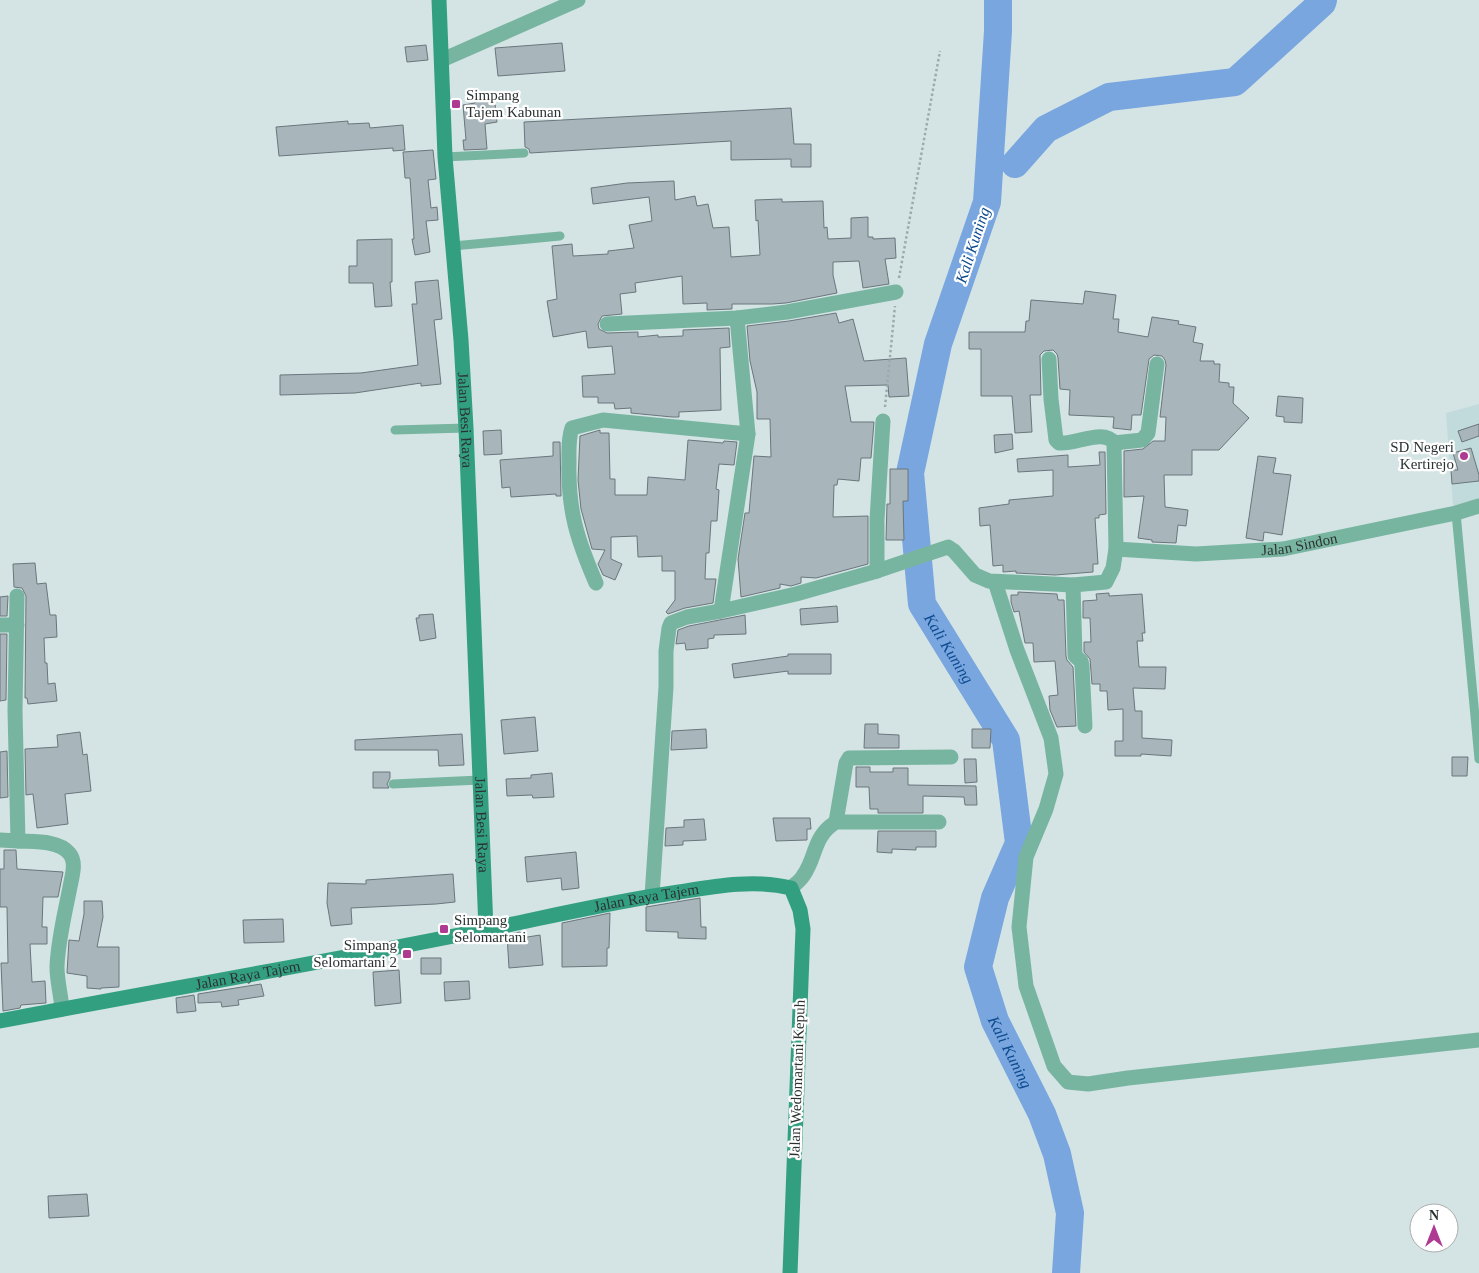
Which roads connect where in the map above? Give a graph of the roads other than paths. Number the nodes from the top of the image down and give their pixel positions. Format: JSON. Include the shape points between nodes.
{"nodes":[{"id":1,"x":439,"y":0,"type":"edge"},
{"id":2,"x":578,"y":0,"type":"edge"},
{"id":3,"x":442,"y":60,"type":"junction"},
{"id":4,"x":524,"y":153,"type":"dead end"},
{"id":5,"x":445,"y":157,"type":"junction"},
{"id":6,"x":560,"y":236,"type":"dead end"},
{"id":7,"x":453,"y":246,"type":"junction"},
{"id":8,"x":896,"y":292,"type":"road end"},
{"id":9,"x":737,"y":318,"type":"junction"},
{"id":10,"x":607,"y":324,"type":"dead end"},
{"id":11,"x":1050,"y":358,"type":"dead end"},
{"id":12,"x":1157,"y":364,"type":"dead end"},
{"id":13,"x":883,"y":421,"type":"road end"},
{"id":14,"x":466,"y":428,"type":"junction"},
{"id":15,"x":395,"y":430,"type":"dead end"},
{"id":16,"x":748,"y":434,"type":"junction"},
{"id":17,"x":1114,"y":442,"type":"junction"},
{"id":18,"x":1479,"y":506,"type":"edge"},
{"id":19,"x":1456,"y":513,"type":"junction"},
{"id":20,"x":1116,"y":549,"type":"junction"},
{"id":21,"x":884,"y":568,"type":"junction"},
{"id":22,"x":995,"y":582,"type":"junction"},
{"id":23,"x":596,"y":583,"type":"dead end"},
{"id":24,"x":1073,"y":585,"type":"junction"},
{"id":25,"x":17,"y":596,"type":"dead end"},
{"id":26,"x":721,"y":611,"type":"junction"},
{"id":27,"x":0,"y":625,"type":"edge"},
{"id":28,"x":17,"y":625,"type":"junction"},
{"id":29,"x":1084,"y":726,"type":"dead end"},
{"id":30,"x":951,"y":757,"type":"dead end"},
{"id":31,"x":1479,"y":760,"type":"edge"},
{"id":32,"x":480,"y":780,"type":"junction"},
{"id":33,"x":393,"y":784,"type":"dead end"},
{"id":34,"x":836,"y":822,"type":"junction"},
{"id":35,"x":939,"y":822,"type":"dead end"},
{"id":36,"x":0,"y":840,"type":"edge"},
{"id":37,"x":18,"y":841,"type":"junction"},
{"id":38,"x":791,"y":888,"type":"junction"},
{"id":39,"x":652,"y":896,"type":"junction"},
{"id":40,"x":486,"y":930,"type":"junction"},
{"id":41,"x":62,"y":1009,"type":"junction"},
{"id":42,"x":0,"y":1021,"type":"edge"},
{"id":43,"x":1479,"y":1040,"type":"edge"},
{"id":44,"x":790,"y":1273,"type":"edge"}],
"edges":[{"from":1,"to":3,"type":"main road","name":"Jalan Besi Raya"},
{"from":2,"to":3,"type":"street"},
{"from":3,"to":5,"type":"main road","name":"Jalan Besi Raya"},
{"from":4,"to":5,"type":"lane"},
{"from":5,"to":7,"type":"main road","name":"Jalan Besi Raya"},
{"from":6,"to":7,"type":"lane"},
{"from":7,"to":14,"type":"main road","name":"Jalan Besi Raya"},
{"from":8,"to":9,"type":"street"},
{"from":9,"to":10,"type":"street"},
{"from":9,"to":16,"type":"street"},
{"from":11,"to":17,"type":"street","via":[[1056,440],[1067,444],[1106,436]]},
{"from":12,"to":17,"type":"street","via":[[1148,433],[1142,440]]},
{"from":13,"to":21,"type":"street","via":[[877,520]]},
{"from":14,"to":15,"type":"lane"},
{"from":14,"to":32,"type":"main road","name":"Jalan Besi Raya"},
{"from":16,"to":23,"type":"street","via":[[603,420],[572,428],[569,478],[573,519],[580,546]]},
{"from":16,"to":26,"type":"street"},
{"from":17,"to":20,"type":"street"},
{"from":18,"to":19,"type":"street","name":"Jalan Sindon"},
{"from":19,"to":20,"type":"street","name":"Jalan Sindon","via":[[1283,549],[1196,554]]},
{"from":19,"to":31,"type":"lane"},
{"from":20,"to":24,"type":"street","via":[[1114,568],[1106,582]]},
{"from":21,"to":22,"type":"street","via":[[948,547],[975,575]]},
{"from":21,"to":26,"type":"street","via":[[796,594]]},
{"from":22,"to":24,"type":"street"},
{"from":22,"to":43,"type":"street","via":[[1051,738],[1056,774],[1026,857],[1019,927],[1026,986],[1054,1066],[1068,1082],[1088,1084]]},
{"from":24,"to":29,"type":"street","via":[[1075,656],[1082,666]]},
{"from":25,"to":28,"type":"street"},
{"from":26,"to":39,"type":"street","via":[[676,620],[669,628]]},
{"from":27,"to":28,"type":"street"},
{"from":28,"to":37,"type":"street"},
{"from":30,"to":34,"type":"street","via":[[849,758]]},
{"from":32,"to":33,"type":"lane"},
{"from":32,"to":40,"type":"main road","name":"Jalan Besi Raya"},
{"from":34,"to":35,"type":"street"},
{"from":34,"to":38,"type":"street","via":[[821,835],[803,876]]},
{"from":36,"to":37,"type":"street"},
{"from":37,"to":41,"type":"street","via":[[62,847],[73,860],[57,968]]},
{"from":38,"to":39,"type":"main road","name":"Jalan Raya Tajem","via":[[753,883]]},
{"from":38,"to":44,"type":"main road","name":"Jalan Wedomartani Kepuh","via":[[803,929]]},
{"from":39,"to":40,"type":"main road","name":"Jalan Raya Tajem"},
{"from":40,"to":41,"type":"main road","name":"Jalan Raya Tajem"},
{"from":41,"to":42,"type":"main road","name":"Jalan Raya Tajem"}]}
